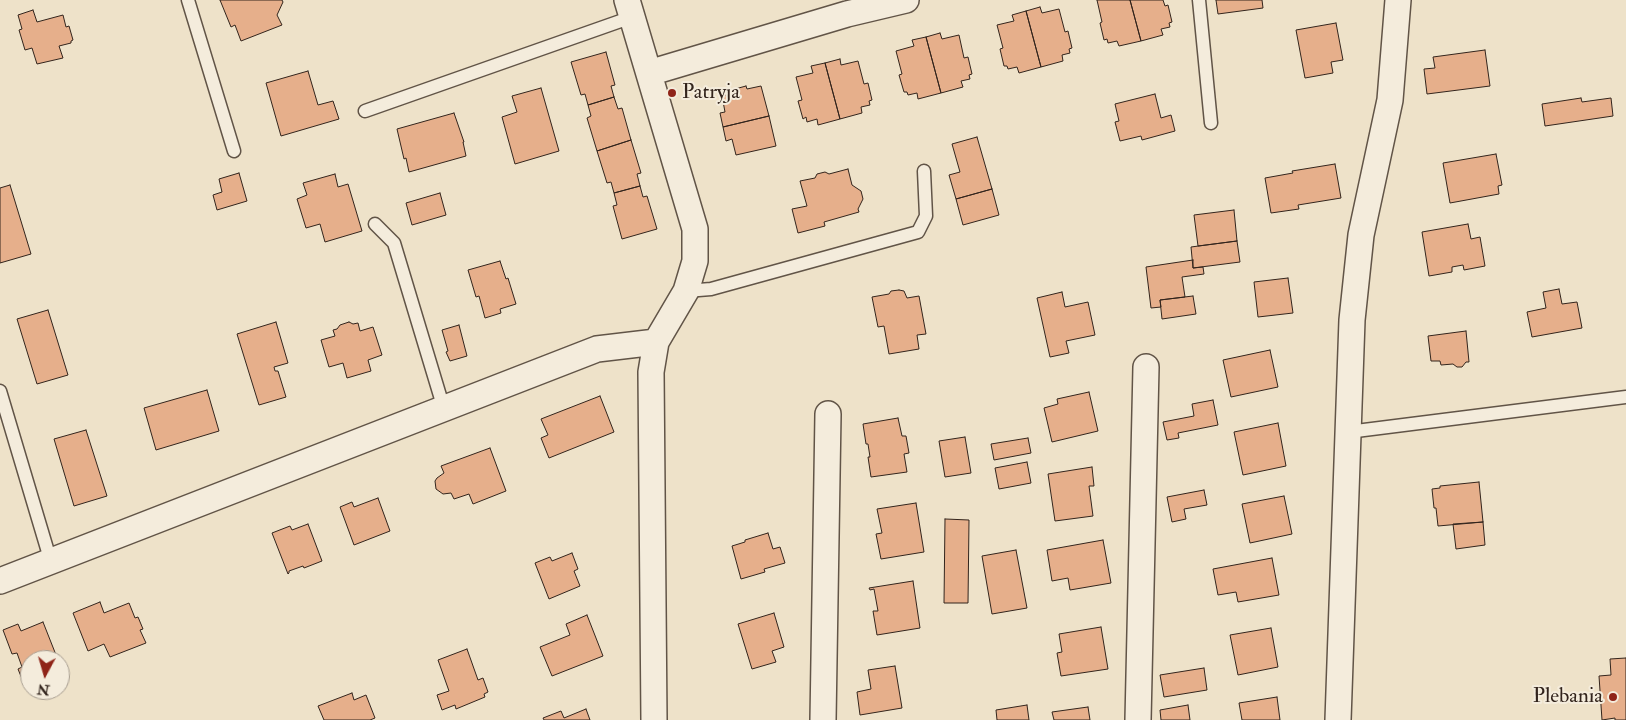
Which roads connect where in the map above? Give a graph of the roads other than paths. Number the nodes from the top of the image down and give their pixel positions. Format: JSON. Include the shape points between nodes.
{"nodes":[{"id":1,"x":188,"y":0,"type":"edge"},
{"id":2,"x":906,"y":0,"type":"edge"},
{"id":3,"x":1199,"y":0,"type":"edge"},
{"id":4,"x":1398,"y":0,"type":"edge"},
{"id":5,"x":629,"y":8,"type":"edge"},
{"id":6,"x":649,"y":73,"type":"junction"},
{"id":7,"x":365,"y":111,"type":"dead end"},
{"id":8,"x":1211,"y":123,"type":"dead end"},
{"id":9,"x":234,"y":151,"type":"dead end"},
{"id":10,"x":924,"y":171,"type":"dead end"},
{"id":11,"x":375,"y":224,"type":"dead end"},
{"id":12,"x":686,"y":291,"type":"junction"},
{"id":13,"x":656,"y":342,"type":"junction"},
{"id":14,"x":1146,"y":367,"type":"dead end"},
{"id":15,"x":0,"y":391,"type":"edge"},
{"id":16,"x":1626,"y":397,"type":"edge"},
{"id":17,"x":444,"y":409,"type":"junction"},
{"id":18,"x":828,"y":414,"type":"dead end"},
{"id":19,"x":1348,"y":432,"type":"junction"},
{"id":20,"x":51,"y":562,"type":"junction"},
{"id":21,"x":0,"y":581,"type":"edge"},
{"id":22,"x":654,"y":720,"type":"edge"},
{"id":23,"x":824,"y":720,"type":"edge"},
{"id":24,"x":1138,"y":720,"type":"edge"},
{"id":25,"x":1338,"y":720,"type":"edge"}],
"edges":[{"from":1,"to":9,"type":"lane"},
{"from":2,"to":6,"type":"street","via":[[847,14]]},
{"from":3,"to":8,"type":"lane"},
{"from":4,"to":19,"type":"street","via":[[1390,100],[1361,235],[1352,320]]},
{"from":5,"to":6,"type":"street"},
{"from":5,"to":7,"type":"lane"},
{"from":6,"to":12,"type":"street","via":[[695,229],[695,261]]},
{"from":10,"to":12,"type":"lane","via":[[926,216],[918,232],[711,289]]},
{"from":11,"to":17,"type":"lane","via":[[394,243]]},
{"from":12,"to":13,"type":"street"},
{"from":13,"to":17,"type":"street","via":[[597,349]]},
{"from":13,"to":22,"type":"street","via":[[650,372]]},
{"from":14,"to":24,"type":"street"},
{"from":15,"to":20,"type":"lane"},
{"from":16,"to":19,"type":"lane"},
{"from":17,"to":20,"type":"street"},
{"from":18,"to":23,"type":"street"},
{"from":19,"to":25,"type":"street"},
{"from":20,"to":21,"type":"street"}]}
